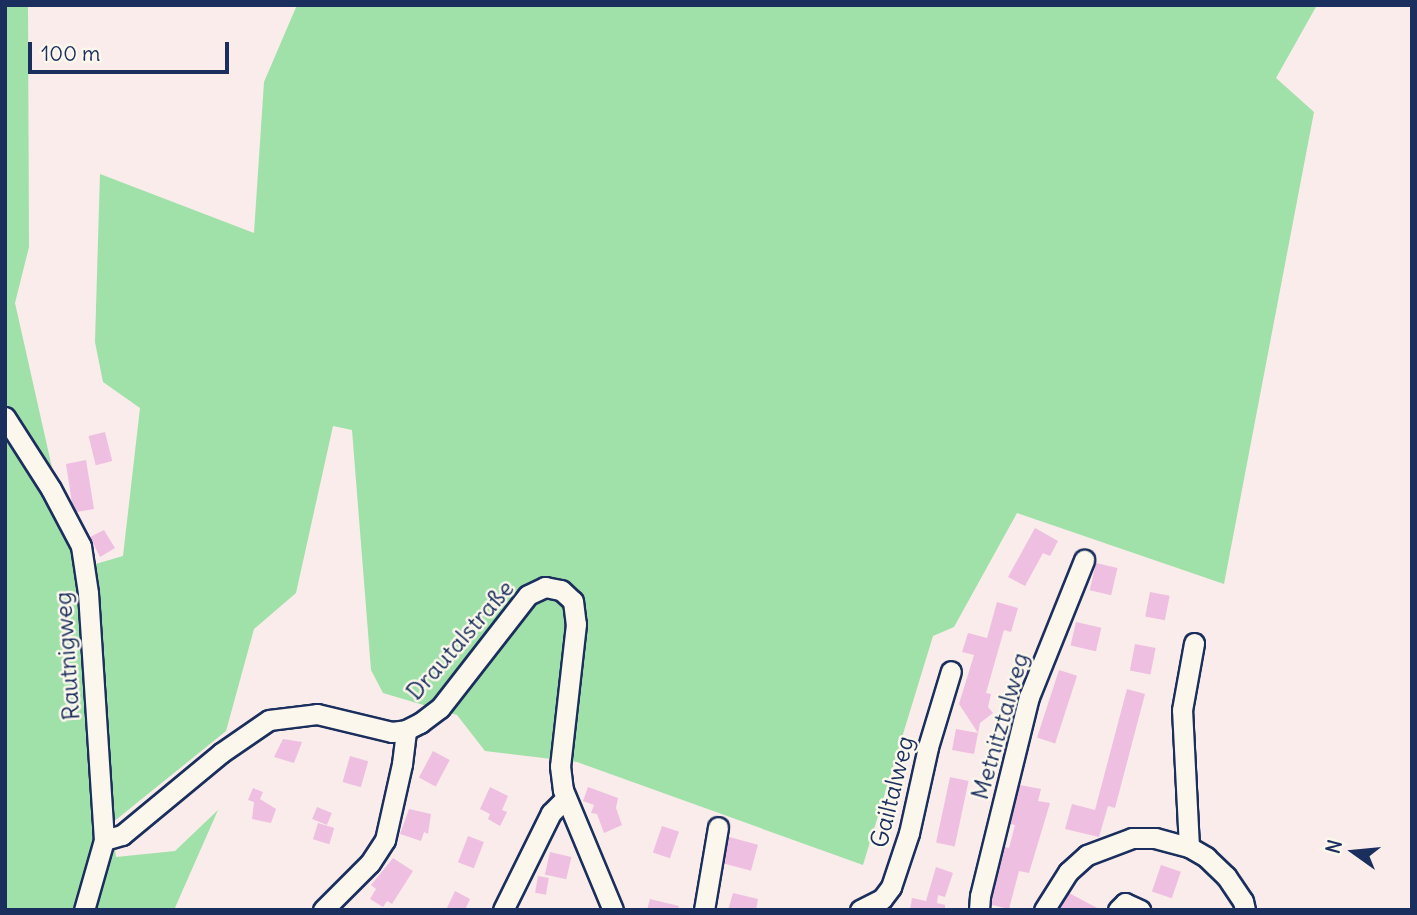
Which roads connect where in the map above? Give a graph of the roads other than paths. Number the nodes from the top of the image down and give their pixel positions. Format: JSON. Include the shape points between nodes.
{"nodes":[{"id":1,"x":5,"y":417,"type":"edge"},
{"id":2,"x":1084,"y":559,"type":"dead end"},
{"id":3,"x":1194,"y":643,"type":"dead end"},
{"id":4,"x":951,"y":671,"type":"dead end"},
{"id":5,"x":406,"y":730,"type":"junction"},
{"id":6,"x":566,"y":798,"type":"junction"},
{"id":7,"x":718,"y":827,"type":"dead end"},
{"id":8,"x":104,"y":840,"type":"junction"},
{"id":9,"x":1189,"y":847,"type":"junction"},
{"id":10,"x":84,"y":910,"type":"edge"},
{"id":11,"x":323,"y":910,"type":"edge"},
{"id":12,"x":503,"y":910,"type":"edge"},
{"id":13,"x":613,"y":910,"type":"edge"},
{"id":14,"x":704,"y":910,"type":"edge"},
{"id":15,"x":860,"y":910,"type":"edge"},
{"id":16,"x":979,"y":910,"type":"edge"},
{"id":17,"x":1044,"y":910,"type":"edge"},
{"id":18,"x":1118,"y":910,"type":"edge"},
{"id":19,"x":1140,"y":910,"type":"edge"},
{"id":20,"x":1245,"y":910,"type":"edge"}],
"edges":[{"from":1,"to":8,"type":"street","name":"Rautnigweg","via":[[81,546]]},
{"from":2,"to":16,"type":"street","name":"Metnitztalweg","via":[[1029,697]]},
{"from":3,"to":9,"type":"street","via":[[1182,710]]},
{"from":4,"to":15,"type":"street","name":"Gailtalweg","via":[[891,887],[882,899]]},
{"from":5,"to":6,"type":"street","name":"Drautalstraße","via":[[440,708],[528,595],[545,587],[561,590],[573,601],[576,624],[560,766]]},
{"from":5,"to":8,"type":"street","name":"Drautalstraße","via":[[378,730],[317,714],[269,720],[221,753],[122,835]]},
{"from":5,"to":11,"type":"street","via":[[384,840],[370,863]]},
{"from":6,"to":12,"type":"street","via":[[551,813]]},
{"from":6,"to":13,"type":"street","name":"Drautalstraße"},
{"from":7,"to":14,"type":"street"},
{"from":8,"to":10,"type":"street","name":"Rautnigweg"},
{"from":9,"to":17,"type":"street","via":[[1155,838],[1110,844],[1087,855],[1068,872]]},
{"from":9,"to":20,"type":"street","via":[[1226,876]]},
{"from":18,"to":19,"type":"street","via":[[1125,903]]}]}
